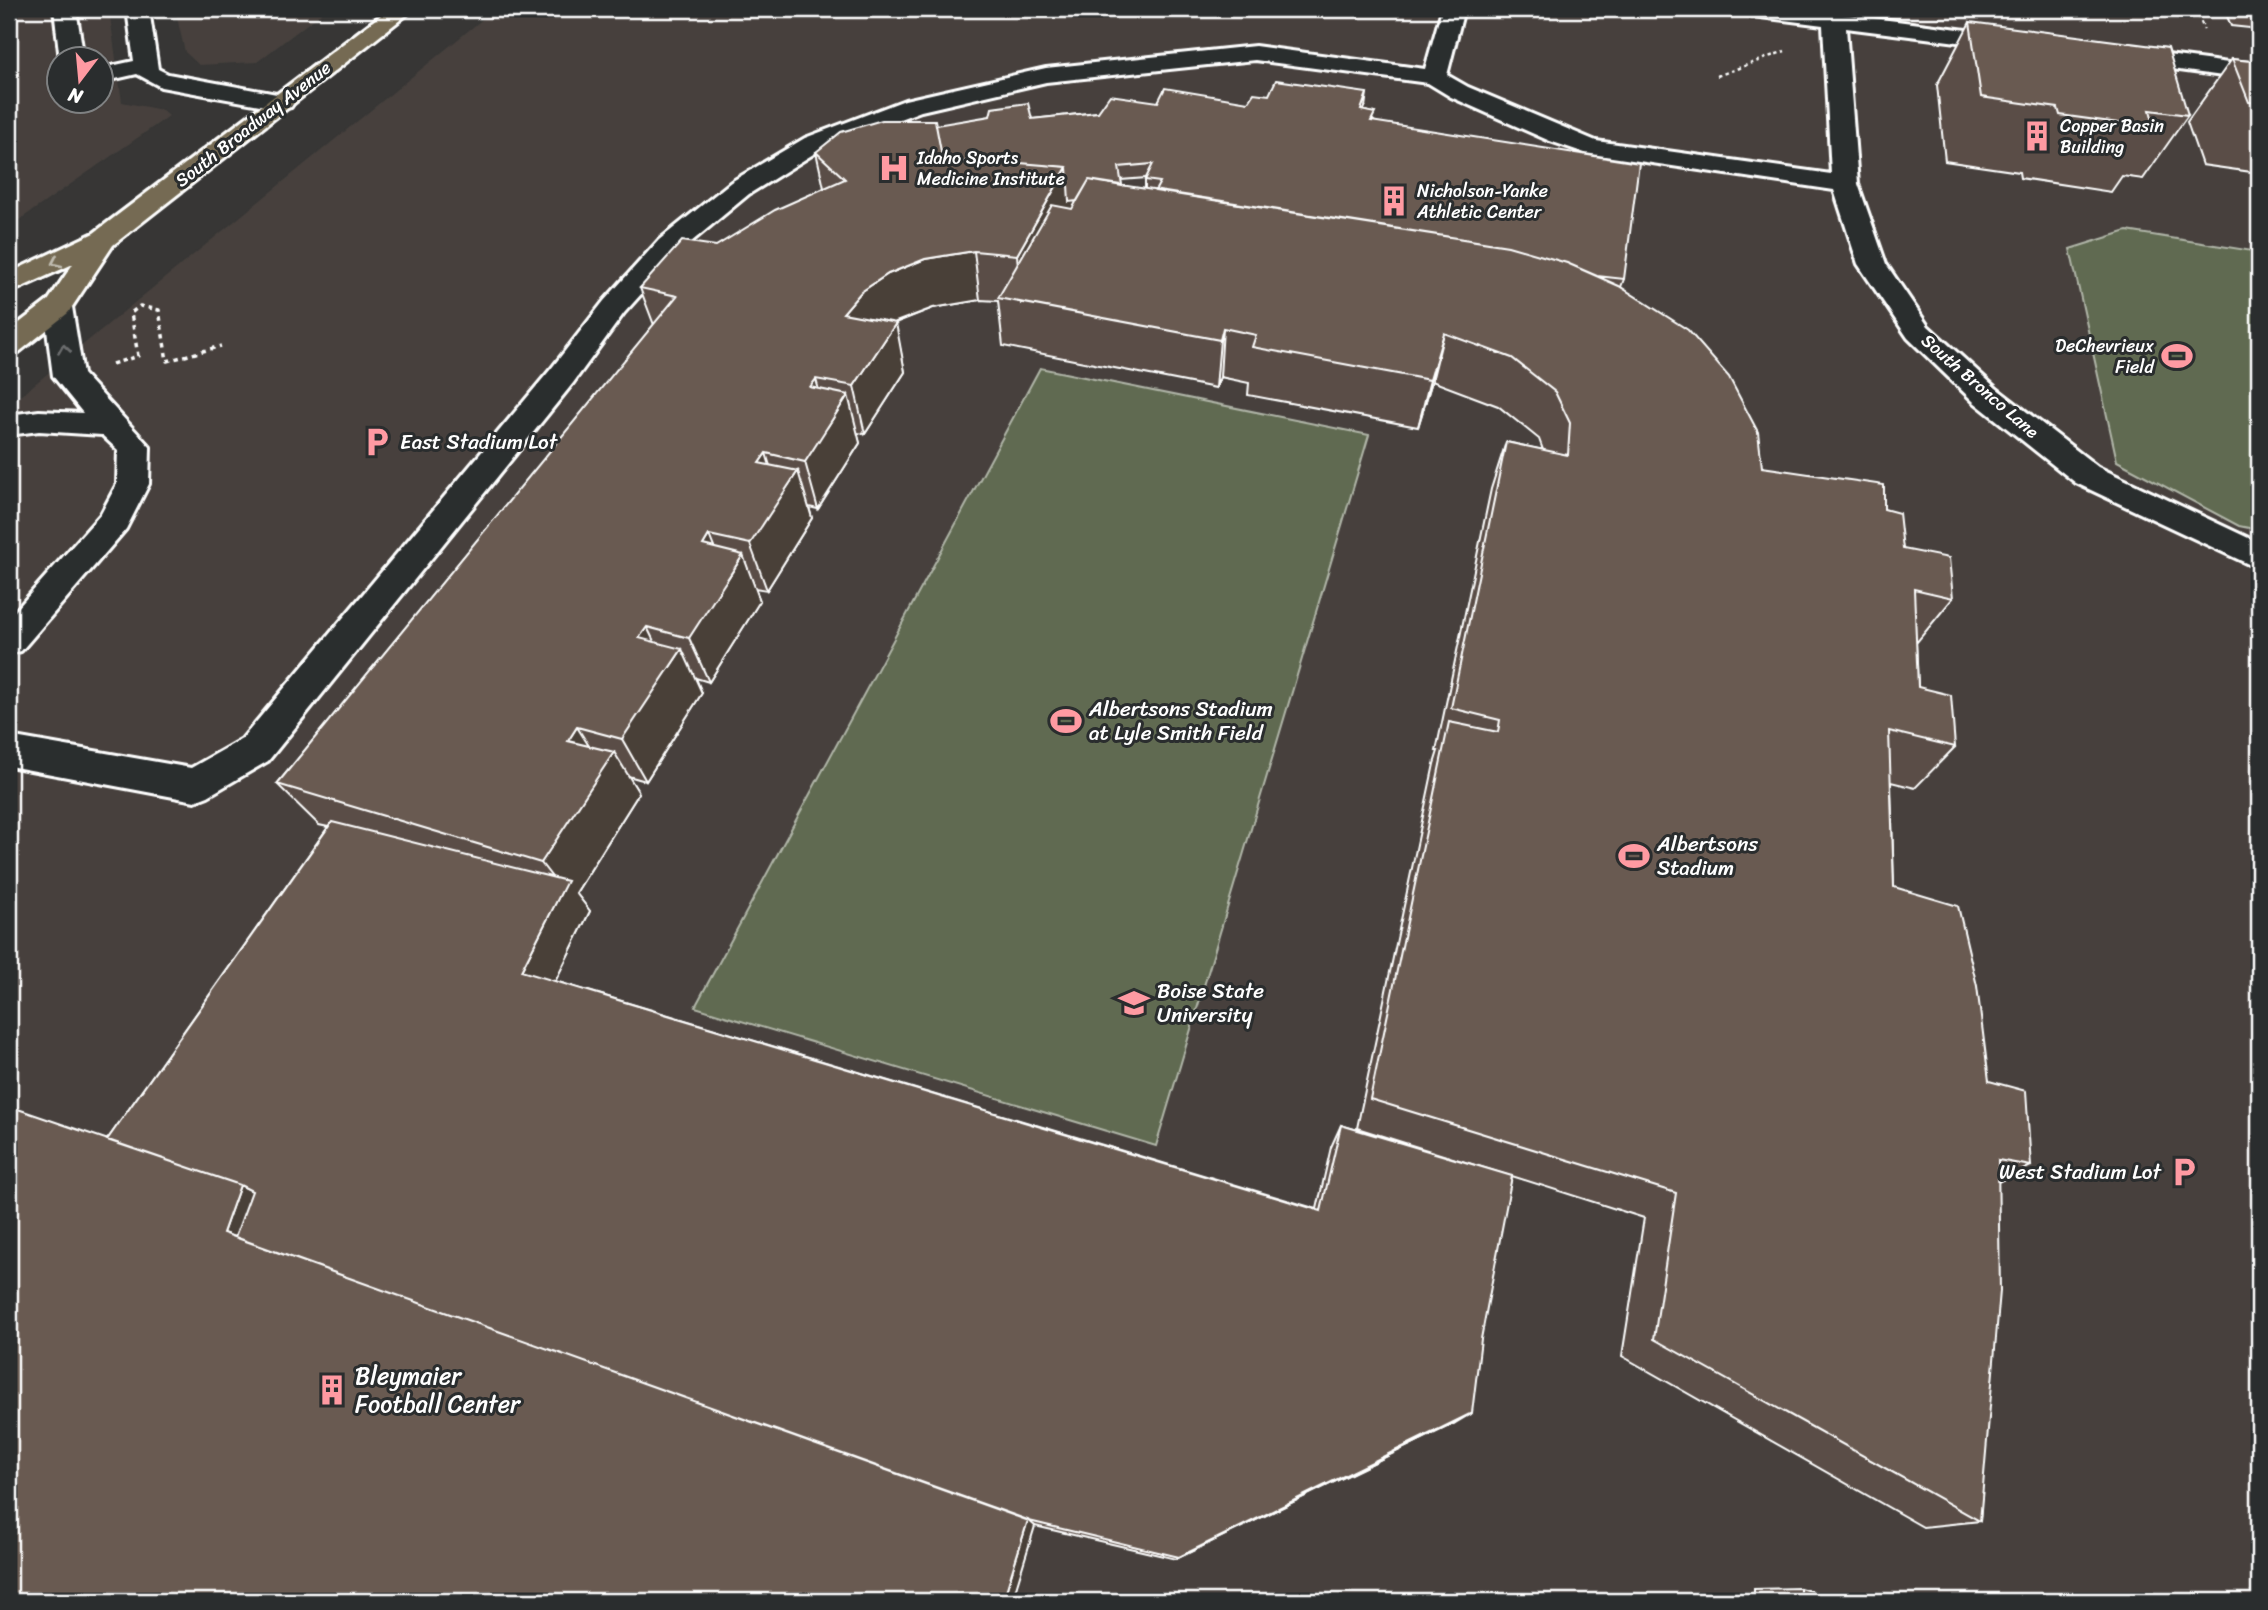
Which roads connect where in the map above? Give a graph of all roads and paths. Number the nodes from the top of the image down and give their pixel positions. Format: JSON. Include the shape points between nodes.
{"nodes":[{"id":1,"x":65,"y":9,"type":"edge"},
{"id":2,"x":138,"y":9,"type":"edge"},
{"id":3,"x":403,"y":9,"type":"edge"},
{"id":4,"x":1453,"y":9,"type":"edge"},
{"id":5,"x":1752,"y":9,"type":"edge"},
{"id":6,"x":2196,"y":9,"type":"edge"},
{"id":7,"x":1834,"y":19,"type":"junction"},
{"id":8,"x":2208,"y":41,"type":"dead end"},
{"id":9,"x":2033,"y":45,"type":"edge"},
{"id":10,"x":70,"y":46,"type":"edge"},
{"id":11,"x":1795,"y":47,"type":"dead end"},
{"id":12,"x":2099,"y":53,"type":"edge"},
{"id":13,"x":147,"y":65,"type":"junction"},
{"id":14,"x":116,"y":72,"type":"edge"},
{"id":15,"x":2259,"y":74,"type":"edge"},
{"id":16,"x":1717,"y":76,"type":"dead end"},
{"id":17,"x":1435,"y":77,"type":"junction"},
{"id":18,"x":282,"y":102,"type":"junction"},
{"id":19,"x":1845,"y":184,"type":"junction"},
{"id":20,"x":104,"y":239,"type":"junction"},
{"id":21,"x":9,"y":284,"type":"edge"},
{"id":22,"x":58,"y":307,"type":"junction"},
{"id":23,"x":9,"y":345,"type":"edge"},
{"id":24,"x":221,"y":346,"type":"dead end"},
{"id":25,"x":105,"y":365,"type":"dead end"},
{"id":26,"x":9,"y":425,"type":"edge"},
{"id":27,"x":110,"y":425,"type":"junction"},
{"id":28,"x":2259,"y":557,"type":"edge"},
{"id":29,"x":9,"y":641,"type":"edge"},
{"id":30,"x":9,"y":751,"type":"edge"}],
"edges":[{"from":1,"to":10,"type":"street"},
{"from":2,"to":13,"type":"street"},
{"from":3,"to":18,"type":"main road","name":"South Broadway Avenue"},
{"from":4,"to":17,"type":"street"},
{"from":5,"to":7,"type":"street"},
{"from":6,"to":8,"type":"path"},
{"from":7,"to":9,"type":"street","via":[[1954,24]]},
{"from":7,"to":19,"type":"street","name":"South Bronco Lane"},
{"from":11,"to":16,"type":"path"},
{"from":12,"to":15,"type":"street"},
{"from":13,"to":14,"type":"street"},
{"from":13,"to":18,"type":"street","via":[[148,72],[161,80]]},
{"from":17,"to":19,"type":"street","via":[[1449,89],[1584,146]]},
{"from":17,"to":30,"type":"street","via":[[1255,53],[1071,72],[914,105],[814,143],[740,188],[669,246],[614,307],[255,750],[195,785]]},
{"from":18,"to":20,"type":"main road","name":"South Broadway Avenue"},
{"from":19,"to":28,"type":"street","name":"South Bronco Lane","via":[[1857,226],[1880,275],[1918,332],[1985,395],[2087,475]]},
{"from":20,"to":21,"type":"main road","name":"South Broadway Avenue","one_way":true},
{"from":20,"to":22,"type":"main road","name":"South Broadway Avenue"},
{"from":22,"to":23,"type":"main road","name":"South Broadway Avenue"},
{"from":27,"to":22,"type":"street","one_way":true,"via":[[68,376]]},
{"from":24,"to":25,"type":"path","via":[[167,361],[159,310],[140,306],[131,313],[138,356]]},
{"from":26,"to":27,"type":"street","via":[[39,421]]},
{"from":27,"to":29,"type":"street","via":[[134,447],[132,484],[114,521]]}]}
